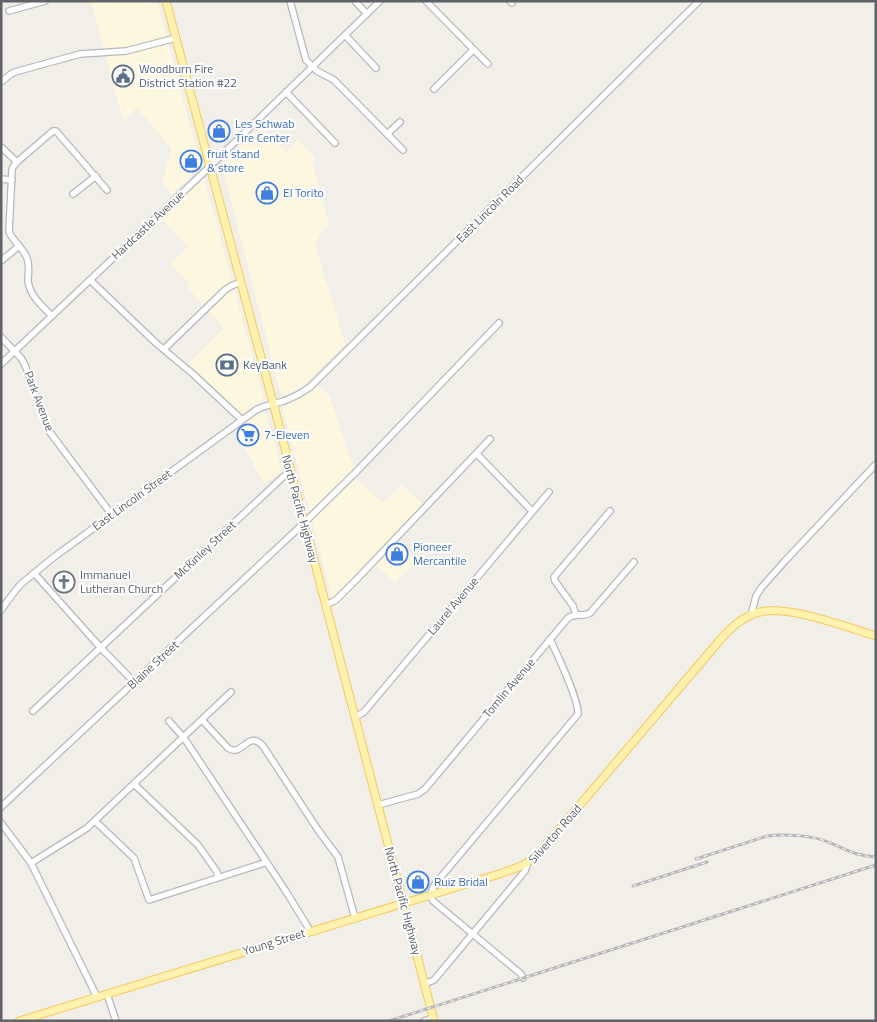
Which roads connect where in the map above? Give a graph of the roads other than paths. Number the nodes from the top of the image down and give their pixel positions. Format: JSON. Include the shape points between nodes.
{"nodes":[{"id":1,"x":45,"y":1,"type":"edge"},
{"id":2,"x":166,"y":1,"type":"edge"},
{"id":3,"x":290,"y":1,"type":"edge"},
{"id":4,"x":355,"y":1,"type":"edge"},
{"id":5,"x":380,"y":1,"type":"edge"},
{"id":6,"x":426,"y":1,"type":"edge"},
{"id":7,"x":699,"y":1,"type":"edge"},
{"id":8,"x":9,"y":11,"type":"dead end"},
{"id":9,"x":368,"y":14,"type":"junction"},
{"id":10,"x":345,"y":35,"type":"junction"},
{"id":11,"x":176,"y":38,"type":"junction"},
{"id":12,"x":473,"y":50,"type":"junction"},
{"id":13,"x":488,"y":64,"type":"dead end"},
{"id":14,"x":312,"y":67,"type":"junction"},
{"id":15,"x":376,"y":68,"type":"dead end"},
{"id":16,"x":1,"y":82,"type":"edge"},
{"id":17,"x":434,"y":89,"type":"dead end"},
{"id":18,"x":286,"y":92,"type":"junction"},
{"id":19,"x":400,"y":122,"type":"dead end"},
{"id":20,"x":387,"y":134,"type":"junction"},
{"id":21,"x":335,"y":144,"type":"dead end"},
{"id":22,"x":1,"y":147,"type":"edge"},
{"id":23,"x":403,"y":150,"type":"dead end"},
{"id":24,"x":17,"y":162,"type":"junction"},
{"id":25,"x":210,"y":166,"type":"junction"},
{"id":26,"x":96,"y":176,"type":"junction"},
{"id":27,"x":1,"y":179,"type":"edge"},
{"id":28,"x":12,"y":180,"type":"junction"},
{"id":29,"x":107,"y":190,"type":"dead end"},
{"id":30,"x":74,"y":194,"type":"dead end"},
{"id":31,"x":19,"y":246,"type":"junction"},
{"id":32,"x":1,"y":261,"type":"edge"},
{"id":33,"x":90,"y":280,"type":"junction"},
{"id":34,"x":240,"y":282,"type":"junction"},
{"id":35,"x":52,"y":316,"type":"junction"},
{"id":36,"x":499,"y":324,"type":"dead end"},
{"id":37,"x":1,"y":337,"type":"edge"},
{"id":38,"x":164,"y":349,"type":"junction"},
{"id":39,"x":14,"y":351,"type":"junction"},
{"id":40,"x":1,"y":364,"type":"edge"},
{"id":41,"x":273,"y":404,"type":"junction"},
{"id":42,"x":242,"y":420,"type":"junction"},
{"id":43,"x":490,"y":439,"type":"dead end"},
{"id":44,"x":477,"y":454,"type":"junction"},
{"id":45,"x":876,"y":464,"type":"edge"},
{"id":46,"x":291,"y":473,"type":"junction"},
{"id":47,"x":549,"y":492,"type":"dead end"},
{"id":48,"x":610,"y":511,"type":"dead end"},
{"id":49,"x":532,"y":512,"type":"junction"},
{"id":50,"x":112,"y":515,"type":"junction"},
{"id":51,"x":304,"y":523,"type":"junction"},
{"id":52,"x":634,"y":562,"type":"dead end"},
{"id":53,"x":34,"y":573,"type":"junction"},
{"id":54,"x":326,"y":605,"type":"junction"},
{"id":55,"x":1,"y":610,"type":"edge"},
{"id":56,"x":576,"y":615,"type":"junction"},
{"id":57,"x":751,"y":615,"type":"junction"},
{"id":58,"x":876,"y":636,"type":"edge"},
{"id":59,"x":550,"y":640,"type":"junction"},
{"id":60,"x":101,"y":648,"type":"junction"},
{"id":61,"x":134,"y":682,"type":"junction"},
{"id":62,"x":231,"y":692,"type":"dead end"},
{"id":63,"x":33,"y":711,"type":"dead end"},
{"id":64,"x":354,"y":717,"type":"junction"},
{"id":65,"x":202,"y":720,"type":"junction"},
{"id":66,"x":169,"y":721,"type":"dead end"},
{"id":67,"x":184,"y":738,"type":"junction"},
{"id":68,"x":134,"y":784,"type":"junction"},
{"id":69,"x":378,"y":805,"type":"junction"},
{"id":70,"x":1,"y":807,"type":"edge"},
{"id":71,"x":95,"y":821,"type":"junction"},
{"id":72,"x":1,"y":823,"type":"edge"},
{"id":73,"x":266,"y":862,"type":"junction"},
{"id":74,"x":528,"y":862,"type":"junction"},
{"id":75,"x":31,"y":863,"type":"junction"},
{"id":76,"x":218,"y":877,"type":"junction"},
{"id":77,"x":431,"y":895,"type":"junction"},
{"id":78,"x":403,"y":903,"type":"junction"},
{"id":79,"x":355,"y":918,"type":"junction"},
{"id":80,"x":310,"y":932,"type":"junction"},
{"id":81,"x":473,"y":934,"type":"junction"},
{"id":82,"x":523,"y":978,"type":"dead end"},
{"id":83,"x":424,"y":984,"type":"junction"},
{"id":84,"x":107,"y":994,"type":"junction"},
{"id":85,"x":97,"y":997,"type":"junction"},
{"id":86,"x":434,"y":1019,"type":"edge"},
{"id":87,"x":19,"y":1021,"type":"edge"},
{"id":88,"x":116,"y":1021,"type":"edge"},
{"id":89,"x":424,"y":1021,"type":"edge"}],
"edges":[{"from":1,"to":8,"type":"street"},
{"from":2,"to":11,"type":"main road","name":"North Pacific Highway"},
{"from":3,"to":14,"type":"street","via":[[306,58]]},
{"from":4,"to":9,"type":"street"},
{"from":5,"to":9,"type":"street","name":"Hardcastle Avenue"},
{"from":6,"to":12,"type":"street"},
{"from":7,"to":41,"type":"street","name":"East Lincoln Road","via":[[304,392]]},
{"from":9,"to":10,"type":"street","name":"Hardcastle Avenue"},
{"from":10,"to":14,"type":"street","name":"Hardcastle Avenue"},
{"from":10,"to":15,"type":"street"},
{"from":11,"to":16,"type":"street","via":[[126,51],[71,56],[16,72]]},
{"from":11,"to":25,"type":"main road","name":"North Pacific Highway"},
{"from":12,"to":13,"type":"street"},
{"from":12,"to":17,"type":"street"},
{"from":14,"to":18,"type":"street","name":"Hardcastle Avenue"},
{"from":14,"to":20,"type":"street","via":[[334,80]]},
{"from":18,"to":21,"type":"street"},
{"from":18,"to":25,"type":"street","name":"Hardcastle Avenue"},
{"from":19,"to":20,"type":"street"},
{"from":20,"to":23,"type":"street"},
{"from":22,"to":24,"type":"street"},
{"from":24,"to":26,"type":"street","via":[[56,131]]},
{"from":24,"to":28,"type":"street","via":[[13,167]]},
{"from":25,"to":33,"type":"street","name":"Hardcastle Avenue"},
{"from":25,"to":34,"type":"main road","name":"North Pacific Highway"},
{"from":26,"to":29,"type":"street"},
{"from":26,"to":30,"type":"street"},
{"from":27,"to":28,"type":"street"},
{"from":28,"to":31,"type":"street","via":[[9,229]]},
{"from":31,"to":32,"type":"street"},
{"from":31,"to":35,"type":"street","via":[[29,264],[31,292]]},
{"from":33,"to":35,"type":"street","name":"Hardcastle Avenue"},
{"from":33,"to":38,"type":"street"},
{"from":34,"to":38,"type":"street","via":[[228,287]]},
{"from":34,"to":41,"type":"main road","name":"North Pacific Highway"},
{"from":35,"to":39,"type":"street","name":"Hardcastle Avenue"},
{"from":36,"to":51,"type":"street","name":"Blaine Street"},
{"from":37,"to":39,"type":"street","name":"Park Avenue"},
{"from":38,"to":42,"type":"street"},
{"from":39,"to":40,"type":"street","name":"Hardcastle Avenue"},
{"from":39,"to":50,"type":"street","name":"Park Avenue","via":[[26,367],[49,431]]},
{"from":41,"to":42,"type":"street","name":"East Lincoln Street"},
{"from":41,"to":46,"type":"main road","name":"North Pacific Highway"},
{"from":42,"to":50,"type":"street","name":"East Lincoln Street"},
{"from":43,"to":44,"type":"street"},
{"from":44,"to":49,"type":"street"},
{"from":44,"to":54,"type":"street","via":[[336,600]]},
{"from":45,"to":57,"type":"street","via":[[761,588]]},
{"from":46,"to":51,"type":"main road","name":"North Pacific Highway"},
{"from":46,"to":60,"type":"street","name":"McKinley Street"},
{"from":47,"to":49,"type":"street","name":"Laurel Avenue"},
{"from":48,"to":56,"type":"street","via":[[554,577]]},
{"from":49,"to":64,"type":"street","name":"Laurel Avenue","via":[[364,712]]},
{"from":50,"to":53,"type":"street","name":"East Lincoln Street"},
{"from":51,"to":54,"type":"main road","name":"North Pacific Highway"},
{"from":51,"to":61,"type":"street","name":"Blaine Street"},
{"from":52,"to":56,"type":"street","name":"Tomlin Avenue","via":[[590,613]]},
{"from":53,"to":55,"type":"street","name":"East Lincoln Street"},
{"from":53,"to":60,"type":"street"},
{"from":54,"to":64,"type":"main road","name":"North Pacific Highway"},
{"from":56,"to":59,"type":"street","name":"Tomlin Avenue","via":[[568,618]]},
{"from":57,"to":58,"type":"main road","via":[[770,610],[789,612]]},
{"from":57,"to":74,"type":"main road","name":"Silverton Road","via":[[726,632],[540,852]]},
{"from":59,"to":69,"type":"street","name":"Tomlin Avenue","via":[[425,789]]},
{"from":59,"to":77,"type":"street","via":[[579,712],[435,884]]},
{"from":60,"to":61,"type":"street"},
{"from":60,"to":63,"type":"street","name":"McKinley Street"},
{"from":61,"to":70,"type":"street","name":"Blaine Street"},
{"from":62,"to":65,"type":"street"},
{"from":64,"to":69,"type":"main road","name":"North Pacific Highway"},
{"from":65,"to":67,"type":"street"},
{"from":65,"to":79,"type":"street","via":[[232,750],[253,740],[263,746],[338,857]]},
{"from":66,"to":67,"type":"street"},
{"from":67,"to":68,"type":"street"},
{"from":67,"to":73,"type":"street"},
{"from":68,"to":71,"type":"street"},
{"from":68,"to":76,"type":"street","via":[[198,845]]},
{"from":69,"to":78,"type":"main road","name":"North Pacific Highway"},
{"from":71,"to":75,"type":"street"},
{"from":71,"to":76,"type":"street","via":[[134,858],[149,900]]},
{"from":72,"to":75,"type":"street"},
{"from":73,"to":76,"type":"street"},
{"from":73,"to":80,"type":"street"},
{"from":74,"to":77,"type":"main road","name":"Young Street"},
{"from":74,"to":81,"type":"street","name":"Silverton Road","via":[[526,871]]},
{"from":75,"to":85,"type":"street"},
{"from":77,"to":78,"type":"main road","name":"Young Street"},
{"from":77,"to":81,"type":"street"},
{"from":78,"to":79,"type":"main road","name":"Young Street"},
{"from":78,"to":83,"type":"main road","name":"North Pacific Highway"},
{"from":79,"to":80,"type":"main road","name":"Young Street"},
{"from":80,"to":84,"type":"main road","name":"Young Street"},
{"from":81,"to":82,"type":"street"},
{"from":81,"to":83,"type":"street","name":"Silverton Road","via":[[434,980]]},
{"from":83,"to":86,"type":"main road","name":"North Pacific Highway"},
{"from":84,"to":85,"type":"main road","name":"Young Street"},
{"from":84,"to":88,"type":"street"},
{"from":85,"to":87,"type":"main road","name":"Young Street"},
{"from":86,"to":89,"type":"street"}]}
